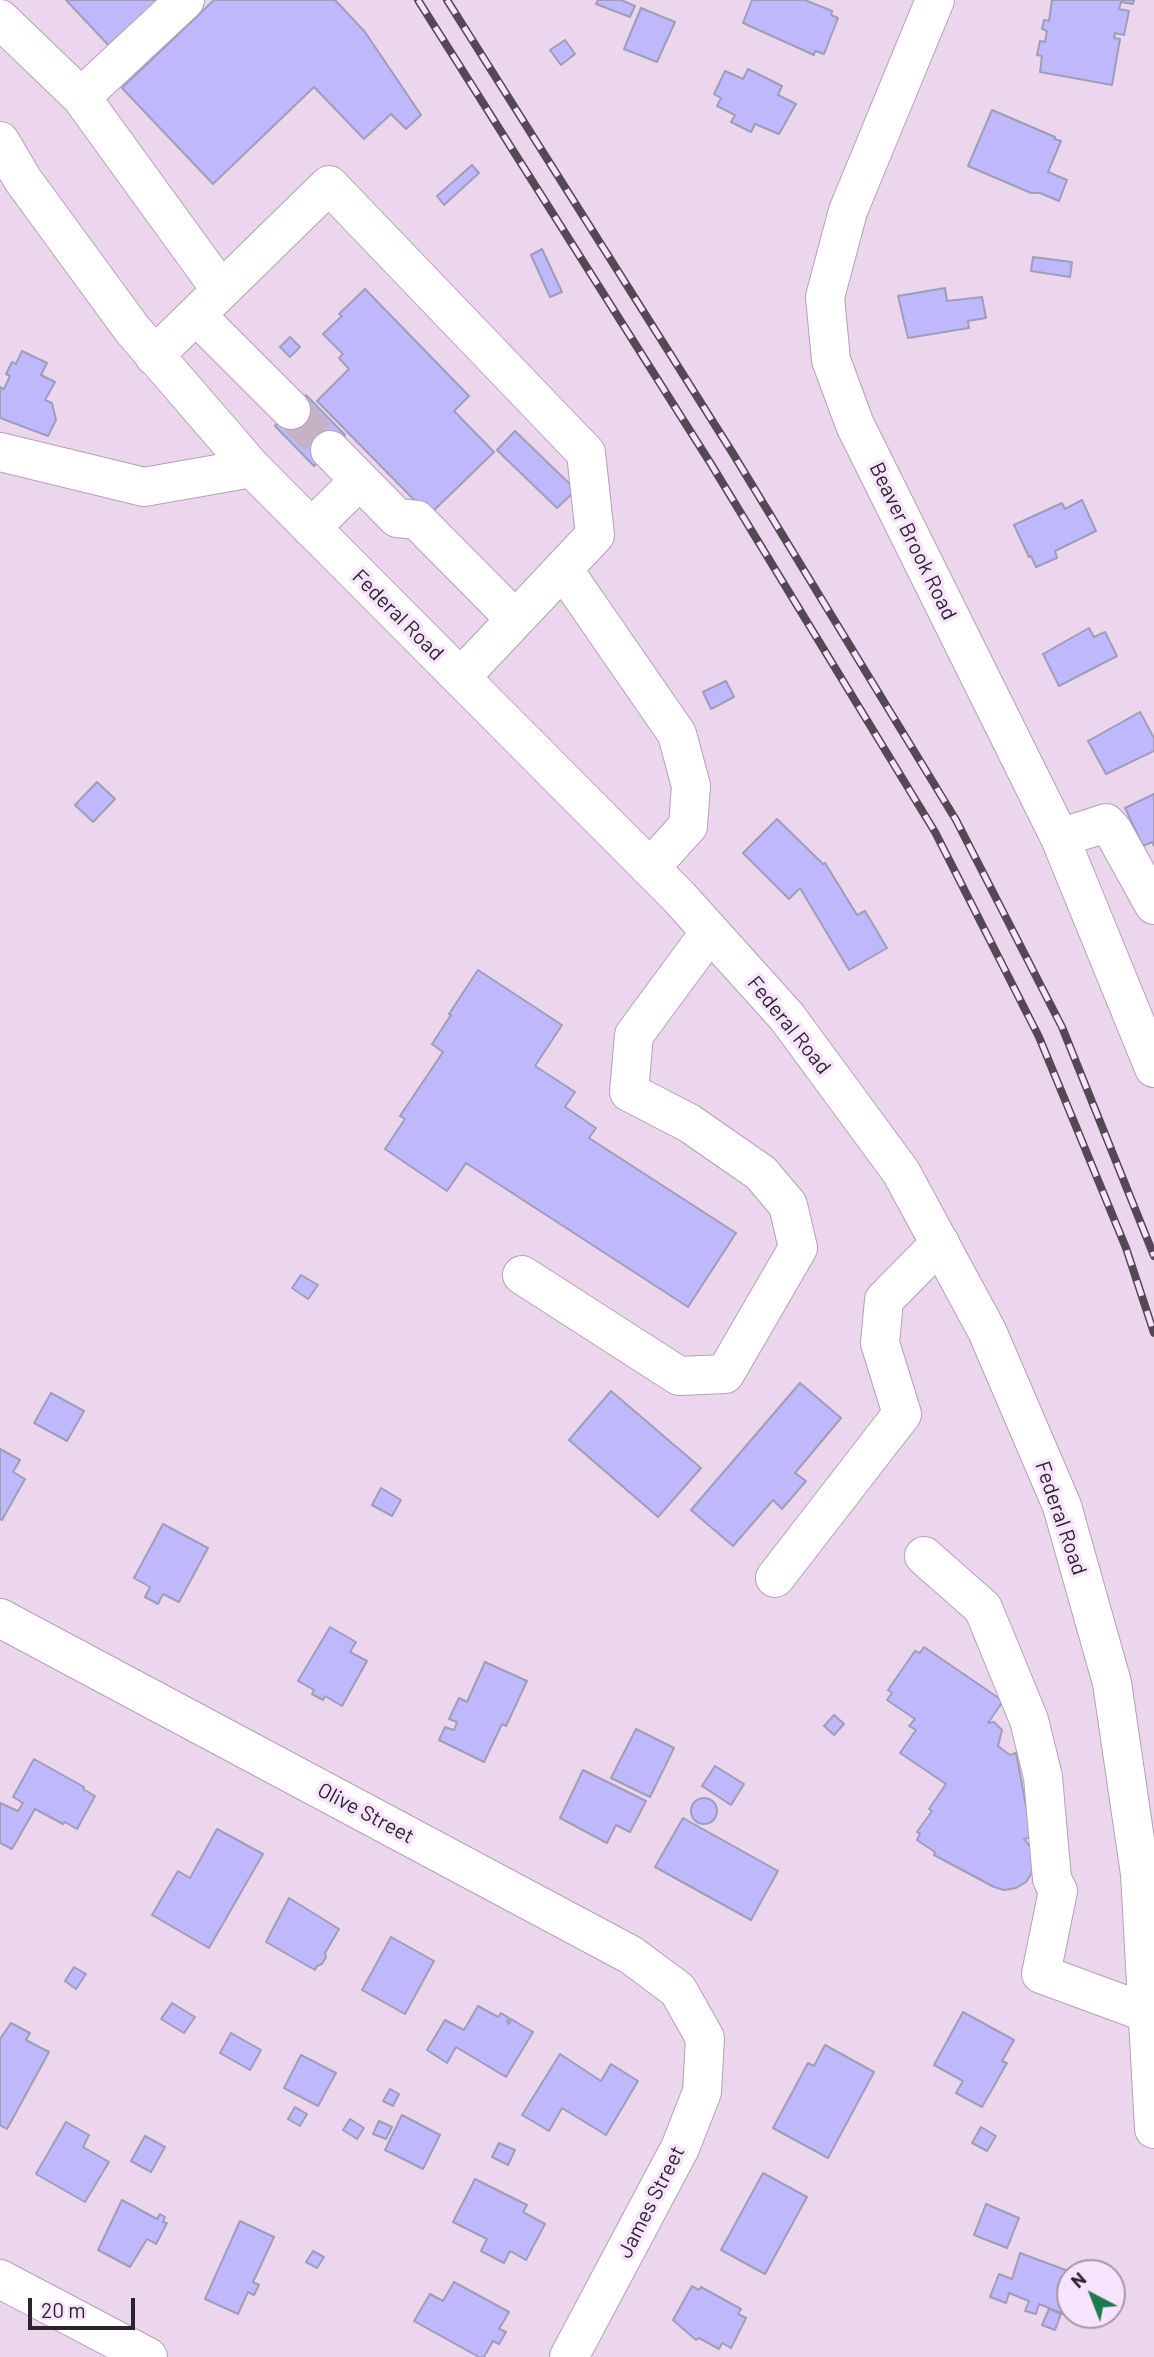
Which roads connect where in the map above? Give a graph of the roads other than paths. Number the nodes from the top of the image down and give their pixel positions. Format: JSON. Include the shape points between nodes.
{"nodes":[{"id":1,"x":186,"y":0,"type":"edge"},
{"id":2,"x":935,"y":0,"type":"edge"},
{"id":3,"x":0,"y":19,"type":"edge"},
{"id":4,"x":81,"y":97,"type":"junction"},
{"id":5,"x":0,"y":141,"type":"edge"},
{"id":6,"x":209,"y":302,"type":"junction"},
{"id":7,"x":154,"y":356,"type":"junction"},
{"id":8,"x":291,"y":410,"type":"tunnel mouth"},
{"id":9,"x":330,"y":450,"type":"tunnel mouth"},
{"id":10,"x":0,"y":452,"type":"edge"},
{"id":11,"x":251,"y":468,"type":"junction"},
{"id":12,"x":359,"y":481,"type":"junction"},
{"id":13,"x":311,"y":528,"type":"junction"},
{"id":14,"x":563,"y":569,"type":"junction"},
{"id":15,"x":516,"y":619,"type":"junction"},
{"id":16,"x":461,"y":677,"type":"junction"},
{"id":17,"x":1060,"y":838,"type":"junction"},
{"id":18,"x":650,"y":868,"type":"junction"},
{"id":19,"x":1154,"y":905,"type":"edge"},
{"id":20,"x":710,"y":932,"type":"junction"},
{"id":21,"x":1139,"y":989,"type":"edge"},
{"id":22,"x":1153,"y":1065,"type":"edge"},
{"id":23,"x":940,"y":1243,"type":"junction"},
{"id":24,"x":522,"y":1275,"type":"dead end"},
{"id":25,"x":924,"y":1556,"type":"dead end"},
{"id":26,"x":775,"y":1578,"type":"dead end"},
{"id":27,"x":0,"y":1618,"type":"edge"},
{"id":28,"x":1147,"y":2013,"type":"junction"},
{"id":29,"x":705,"y":2038,"type":"joint"},
{"id":30,"x":1154,"y":2129,"type":"edge"},
{"id":31,"x":0,"y":2279,"type":"edge"},
{"id":32,"x":148,"y":2357,"type":"edge"},
{"id":33,"x":569,"y":2357,"type":"edge"}],
"edges":[{"from":1,"to":4,"type":"street"},
{"from":2,"to":17,"type":"street","name":"Beaver Brook Road","via":[[848,211],[825,297],[831,360],[855,425]]},
{"from":3,"to":4,"type":"street"},
{"from":4,"to":6,"type":"street"},
{"from":5,"to":7,"type":"street","name":"Federal Road","via":[[23,180]]},
{"from":6,"to":7,"type":"street"},
{"from":6,"to":8,"type":"street"},
{"from":6,"to":14,"type":"street","via":[[329,185],[586,453],[595,535]]},
{"from":7,"to":11,"type":"street","name":"Federal Road"},
{"from":9,"to":12,"type":"street"},
{"from":10,"to":11,"type":"street","via":[[144,487]]},
{"from":11,"to":13,"type":"street","name":"Federal Road"},
{"from":12,"to":13,"type":"street"},
{"from":12,"to":15,"type":"street","via":[[397,518],[417,520]]},
{"from":13,"to":16,"type":"street","name":"Federal Road"},
{"from":14,"to":15,"type":"street"},
{"from":14,"to":18,"type":"street","via":[[677,734],[691,786],[688,826]]},
{"from":15,"to":16,"type":"street"},
{"from":16,"to":18,"type":"street","name":"Federal Road"},
{"from":17,"to":19,"type":"street","via":[[1105,822]]},
{"from":17,"to":21,"type":"street","name":"Beaver Brook Road"},
{"from":18,"to":20,"type":"street","name":"Federal Road"},
{"from":20,"to":23,"type":"street","name":"Federal Road","via":[[787,1017],[901,1172]]},
{"from":20,"to":24,"type":"street","via":[[634,1035],[629,1092],[690,1123],[761,1173],[788,1205],[798,1248],[726,1374],[679,1376]]},
{"from":21,"to":22,"type":"street","name":"Beaver Brook Road"},
{"from":23,"to":26,"type":"street","via":[[884,1300],[880,1343],[902,1414]]},
{"from":23,"to":28,"type":"street","name":"Federal Road","via":[[987,1331],[1062,1506],[1112,1683],[1140,1874]]},
{"from":25,"to":28,"type":"street","via":[[983,1608],[1029,1720],[1043,1777],[1052,1879],[1058,1892],[1041,1974]]},
{"from":27,"to":29,"type":"street","name":"Olive Street","via":[[631,1955],[678,1990]]},
{"from":28,"to":30,"type":"street","name":"Federal Road"},
{"from":29,"to":33,"type":"street","name":"James Street","via":[[702,2092],[680,2148]]},
{"from":31,"to":32,"type":"street"}]}
